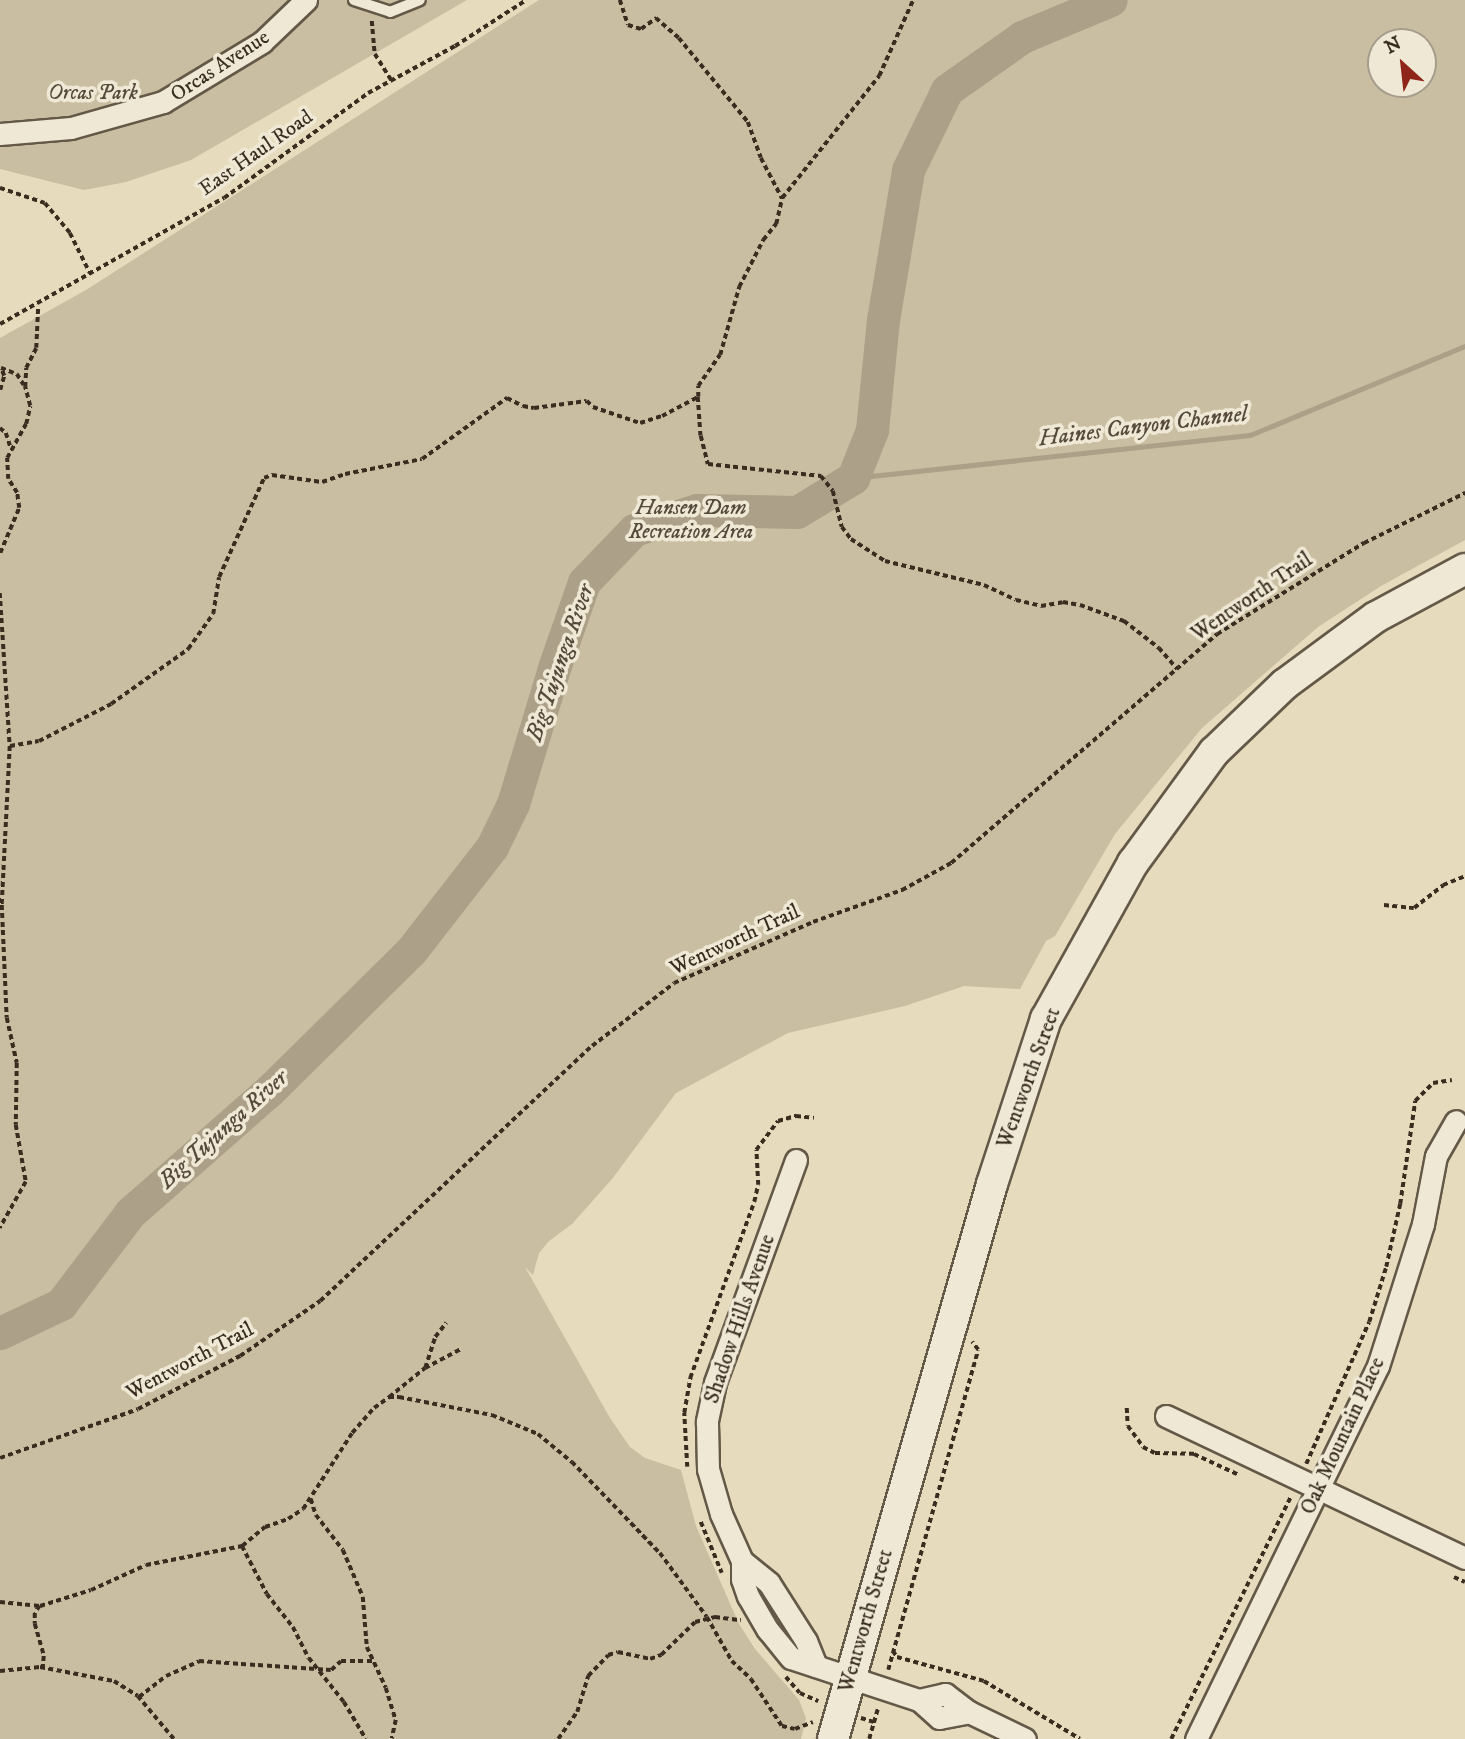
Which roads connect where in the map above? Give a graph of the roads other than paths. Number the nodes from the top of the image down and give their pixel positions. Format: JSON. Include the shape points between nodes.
{"nodes":[{"id":1,"x":306,"y":0,"type":"edge"},
{"id":2,"x":354,"y":0,"type":"edge"},
{"id":3,"x":420,"y":0,"type":"edge"},
{"id":4,"x":372,"y":3,"type":"edge"},
{"id":5,"x":0,"y":134,"type":"edge"},
{"id":6,"x":1465,"y":569,"type":"edge"},
{"id":7,"x":1456,"y":1121,"type":"dead end"},
{"id":8,"x":796,"y":1160,"type":"dead end"},
{"id":9,"x":1166,"y":1416,"type":"dead end"},
{"id":10,"x":1320,"y":1487,"type":"junction"},
{"id":11,"x":1465,"y":1558,"type":"edge"},
{"id":12,"x":742,"y":1561,"type":"junction"},
{"id":13,"x":781,"y":1602,"type":"junction"},
{"id":14,"x":753,"y":1619,"type":"junction"},
{"id":15,"x":816,"y":1666,"type":"junction"},
{"id":16,"x":850,"y":1676,"type":"junction"},
{"id":17,"x":833,"y":1739,"type":"edge"},
{"id":18,"x":1025,"y":1739,"type":"edge"},
{"id":19,"x":1196,"y":1739,"type":"edge"}],
"edges":[{"from":1,"to":5,"type":"street","name":"Orcas Avenue","via":[[262,42],[163,102],[71,128]]},
{"from":2,"to":4,"type":"lane"},
{"from":3,"to":4,"type":"lane","via":[[390,12]]},
{"from":6,"to":16,"type":"main road","name":"Wentworth Street","via":[[1376,617],[1285,684],[1214,752],[1133,863],[1046,1019],[992,1184]]},
{"from":7,"to":10,"type":"street","name":"Oak Mountain Place","via":[[1436,1156],[1423,1224],[1378,1366]]},
{"from":8,"to":12,"type":"street","name":"Shadow Hills Avenue","via":[[715,1382],[707,1422],[708,1469]]},
{"from":9,"to":10,"type":"street"},
{"from":10,"to":11,"type":"street"},
{"from":10,"to":19,"type":"street","name":"Oak Mountain Place"},
{"from":12,"to":13,"type":"street","name":"Shadow Hills Avenue","via":[[764,1576]]},
{"from":12,"to":14,"type":"street","name":"Shadow Hills Avenue"},
{"from":13,"to":14,"type":"street","via":[[765,1602]]},
{"from":13,"to":15,"type":"street","name":"Shadow Hills Avenue"},
{"from":14,"to":15,"type":"street","name":"Shadow Hills Avenue","via":[[790,1658]]},
{"from":15,"to":16,"type":"street","name":"Shadow Hills Avenue"},
{"from":16,"to":17,"type":"main road","name":"Wentworth Street"},
{"from":16,"to":18,"type":"street","name":"Shadow Hills Avenue","via":[[919,1700],[945,1694],[969,1712]]}]}
